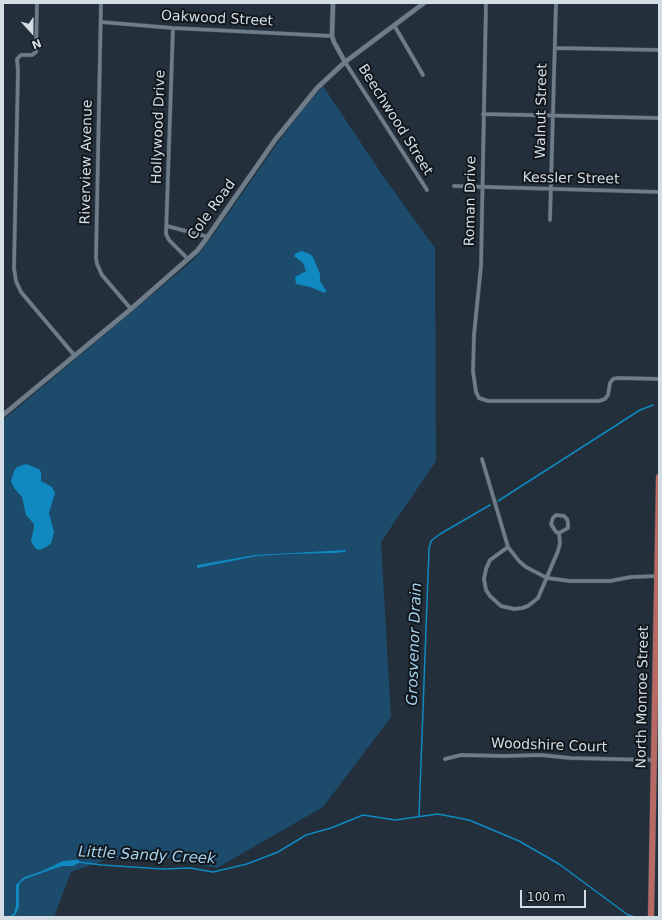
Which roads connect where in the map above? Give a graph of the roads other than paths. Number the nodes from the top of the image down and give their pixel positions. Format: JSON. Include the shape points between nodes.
{"nodes":[{"id":1,"x":37,"y":3,"type":"edge"},
{"id":2,"x":101,"y":3,"type":"edge"},
{"id":3,"x":333,"y":3,"type":"edge"},
{"id":4,"x":424,"y":3,"type":"edge"},
{"id":5,"x":486,"y":3,"type":"edge"},
{"id":6,"x":556,"y":3,"type":"edge"},
{"id":7,"x":101,"y":22,"type":"junction"},
{"id":8,"x":394,"y":25,"type":"junction"},
{"id":9,"x":173,"y":28,"type":"junction"},
{"id":10,"x":332,"y":36,"type":"junction"},
{"id":11,"x":555,"y":48,"type":"junction"},
{"id":12,"x":659,"y":50,"type":"edge"},
{"id":13,"x":345,"y":62,"type":"junction"},
{"id":14,"x":423,"y":74,"type":"dead end"},
{"id":15,"x":483,"y":114,"type":"junction"},
{"id":16,"x":554,"y":115,"type":"junction"},
{"id":17,"x":659,"y":118,"type":"edge"},
{"id":18,"x":454,"y":186,"type":"dead end"},
{"id":19,"x":482,"y":188,"type":"junction"},
{"id":20,"x":552,"y":189,"type":"junction"},
{"id":21,"x":427,"y":190,"type":"dead end"},
{"id":22,"x":659,"y":192,"type":"edge"},
{"id":23,"x":550,"y":220,"type":"dead end"},
{"id":24,"x":167,"y":226,"type":"junction"},
{"id":25,"x":208,"y":237,"type":"junction"},
{"id":26,"x":188,"y":260,"type":"junction"},
{"id":27,"x":131,"y":310,"type":"junction"},
{"id":28,"x":75,"y":356,"type":"junction"},
{"id":29,"x":659,"y":379,"type":"edge"},
{"id":30,"x":3,"y":416,"type":"edge"},
{"id":31,"x":482,"y":458,"type":"dead end"},
{"id":32,"x":659,"y":477,"type":"edge"},
{"id":33,"x":559,"y":533,"type":"junction"},
{"id":34,"x":508,"y":547,"type":"junction"},
{"id":35,"x":658,"y":576,"type":"junction"},
{"id":36,"x":547,"y":578,"type":"junction"},
{"id":37,"x":445,"y":759,"type":"dead end"},
{"id":38,"x":654,"y":760,"type":"junction"},
{"id":39,"x":656,"y":860,"type":"edge"},
{"id":40,"x":651,"y":917,"type":"edge"}],
"edges":[{"from":1,"to":28,"type":"street","via":[[36,52],[32,55],[21,55],[17,59],[14,268],[21,292]]},
{"from":2,"to":7,"type":"street","name":"Riverview Avenue"},
{"from":3,"to":10,"type":"street"},
{"from":4,"to":8,"type":"street","name":"Cole Road"},
{"from":5,"to":15,"type":"street","name":"Roman Drive"},
{"from":6,"to":11,"type":"street","name":"Walnut Street"},
{"from":7,"to":9,"type":"street","name":"Oakwood Street"},
{"from":7,"to":27,"type":"street","name":"Riverview Avenue","via":[[96,258],[102,275]]},
{"from":8,"to":13,"type":"street","name":"Cole Road"},
{"from":8,"to":14,"type":"street"},
{"from":9,"to":10,"type":"street","name":"Oakwood Street"},
{"from":9,"to":24,"type":"street","name":"Hollywood Drive"},
{"from":10,"to":13,"type":"street"},
{"from":11,"to":12,"type":"street"},
{"from":11,"to":16,"type":"street","name":"Walnut Street"},
{"from":13,"to":21,"type":"street","name":"Beechwood Street"},
{"from":13,"to":25,"type":"street","name":"Cole Road","via":[[299,109]]},
{"from":15,"to":16,"type":"street"},
{"from":15,"to":19,"type":"street","name":"Roman Drive"},
{"from":16,"to":17,"type":"street"},
{"from":16,"to":20,"type":"street","name":"Walnut Street"},
{"from":18,"to":19,"type":"street","name":"Kessler Street"},
{"from":19,"to":20,"type":"street","name":"Kessler Street"},
{"from":19,"to":29,"type":"street","name":"Roman Drive","via":[[481,266],[473,371],[474,386],[479,398],[488,401],[599,401],[605,399],[610,383],[618,378]]},
{"from":20,"to":22,"type":"street","name":"Kessler Street"},
{"from":20,"to":23,"type":"street","name":"Walnut Street"},
{"from":24,"to":25,"type":"street"},
{"from":24,"to":26,"type":"street","name":"Hollywood Drive","via":[[166,234],[169,240]]},
{"from":25,"to":26,"type":"street","name":"Cole Road"},
{"from":26,"to":27,"type":"street","name":"Cole Road"},
{"from":27,"to":28,"type":"street","name":"Cole Road"},
{"from":28,"to":30,"type":"street","name":"Cole Road"},
{"from":31,"to":34,"type":"street"},
{"from":32,"to":35,"type":"main road","name":"North Monroe Street"},
{"from":33,"to":33,"type":"street","via":[[551,524],[556,515],[564,516],[568,523],[568,528]]},
{"from":33,"to":36,"type":"street","via":[[558,551]]},
{"from":34,"to":36,"type":"street","via":[[526,567]]},
{"from":34,"to":36,"type":"street","via":[[490,560],[486,569],[486,590],[495,602],[514,609],[528,606],[538,598]]},
{"from":35,"to":36,"type":"street","via":[[610,581]]},
{"from":35,"to":38,"type":"main road","name":"North Monroe Street"},
{"from":37,"to":38,"type":"street","name":"Woodshire Court","via":[[461,755],[541,755]]},
{"from":38,"to":39,"type":"main road","name":"North Monroe Street"},
{"from":39,"to":40,"type":"main road","name":"North Monroe Street"}]}
